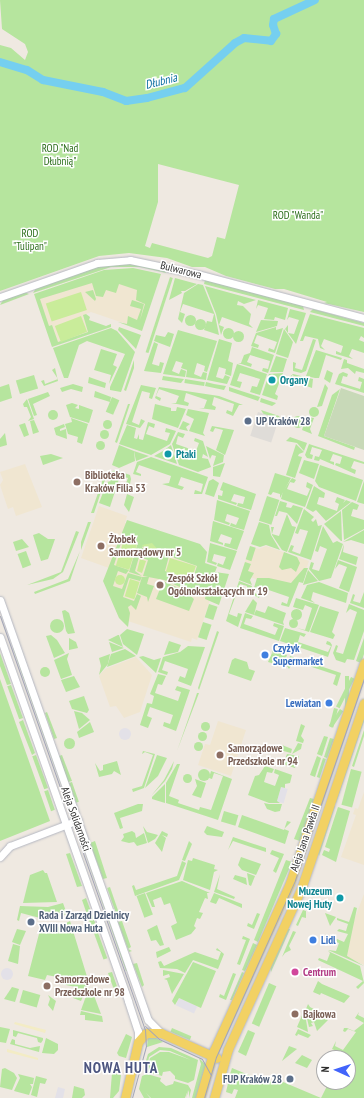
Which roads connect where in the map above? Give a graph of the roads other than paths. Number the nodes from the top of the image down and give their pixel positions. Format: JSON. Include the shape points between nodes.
{"nodes":[{"id":1,"x":0,"y":297,"type":"edge"},
{"id":2,"x":364,"y":318,"type":"edge"},
{"id":3,"x":0,"y":600,"type":"edge"},
{"id":4,"x":0,"y":637,"type":"edge"},
{"id":5,"x":364,"y":663,"type":"edge"},
{"id":6,"x":364,"y":703,"type":"edge"},
{"id":7,"x":78,"y":820,"type":"junction"},
{"id":8,"x":65,"y":825,"type":"junction"},
{"id":9,"x":0,"y":857,"type":"edge"},
{"id":10,"x":161,"y":1033,"type":"junction"},
{"id":11,"x":137,"y":1045,"type":"junction"},
{"id":12,"x":212,"y":1055,"type":"junction"},
{"id":13,"x":224,"y":1060,"type":"junction"},
{"id":14,"x":126,"y":1088,"type":"junction"},
{"id":15,"x":121,"y":1098,"type":"edge"},
{"id":16,"x":125,"y":1098,"type":"edge"},
{"id":17,"x":200,"y":1098,"type":"edge"},
{"id":18,"x":214,"y":1098,"type":"edge"}],
"edges":[{"from":1,"to":2,"type":"street","name":"Bulwarowa","via":[[97,263],[130,260],[198,274]]},
{"from":3,"to":7,"type":"street","name":"Aleja Solidarności"},
{"from":4,"to":8,"type":"street","name":"Aleja Solidarności"},
{"from":5,"to":12,"type":"main road","name":"Aleja Jana Pawła II","via":[[290,883]]},
{"from":6,"to":13,"type":"main road","name":"Aleja Jana Pawła II","via":[[301,889]]},
{"from":7,"to":8,"type":"street"},
{"from":7,"to":10,"type":"street","name":"Aleja Solidarności","via":[[148,1020]]},
{"from":8,"to":9,"type":"street","via":[[8,847]]},
{"from":8,"to":11,"type":"street","name":"Aleja Solidarności","via":[[138,1031]]},
{"from":10,"to":11,"type":"main road","via":[[146,1033],[140,1037]]},
{"from":10,"to":12,"type":"main road"},
{"from":11,"to":14,"type":"main road"},
{"from":12,"to":13,"type":"main road"},
{"from":12,"to":17,"type":"main road","name":"Aleja Jana Pawła II"},
{"from":13,"to":18,"type":"main road","name":"Aleja Jana Pawła II"},
{"from":14,"to":15,"type":"main road"},
{"from":14,"to":16,"type":"main road"}]}
